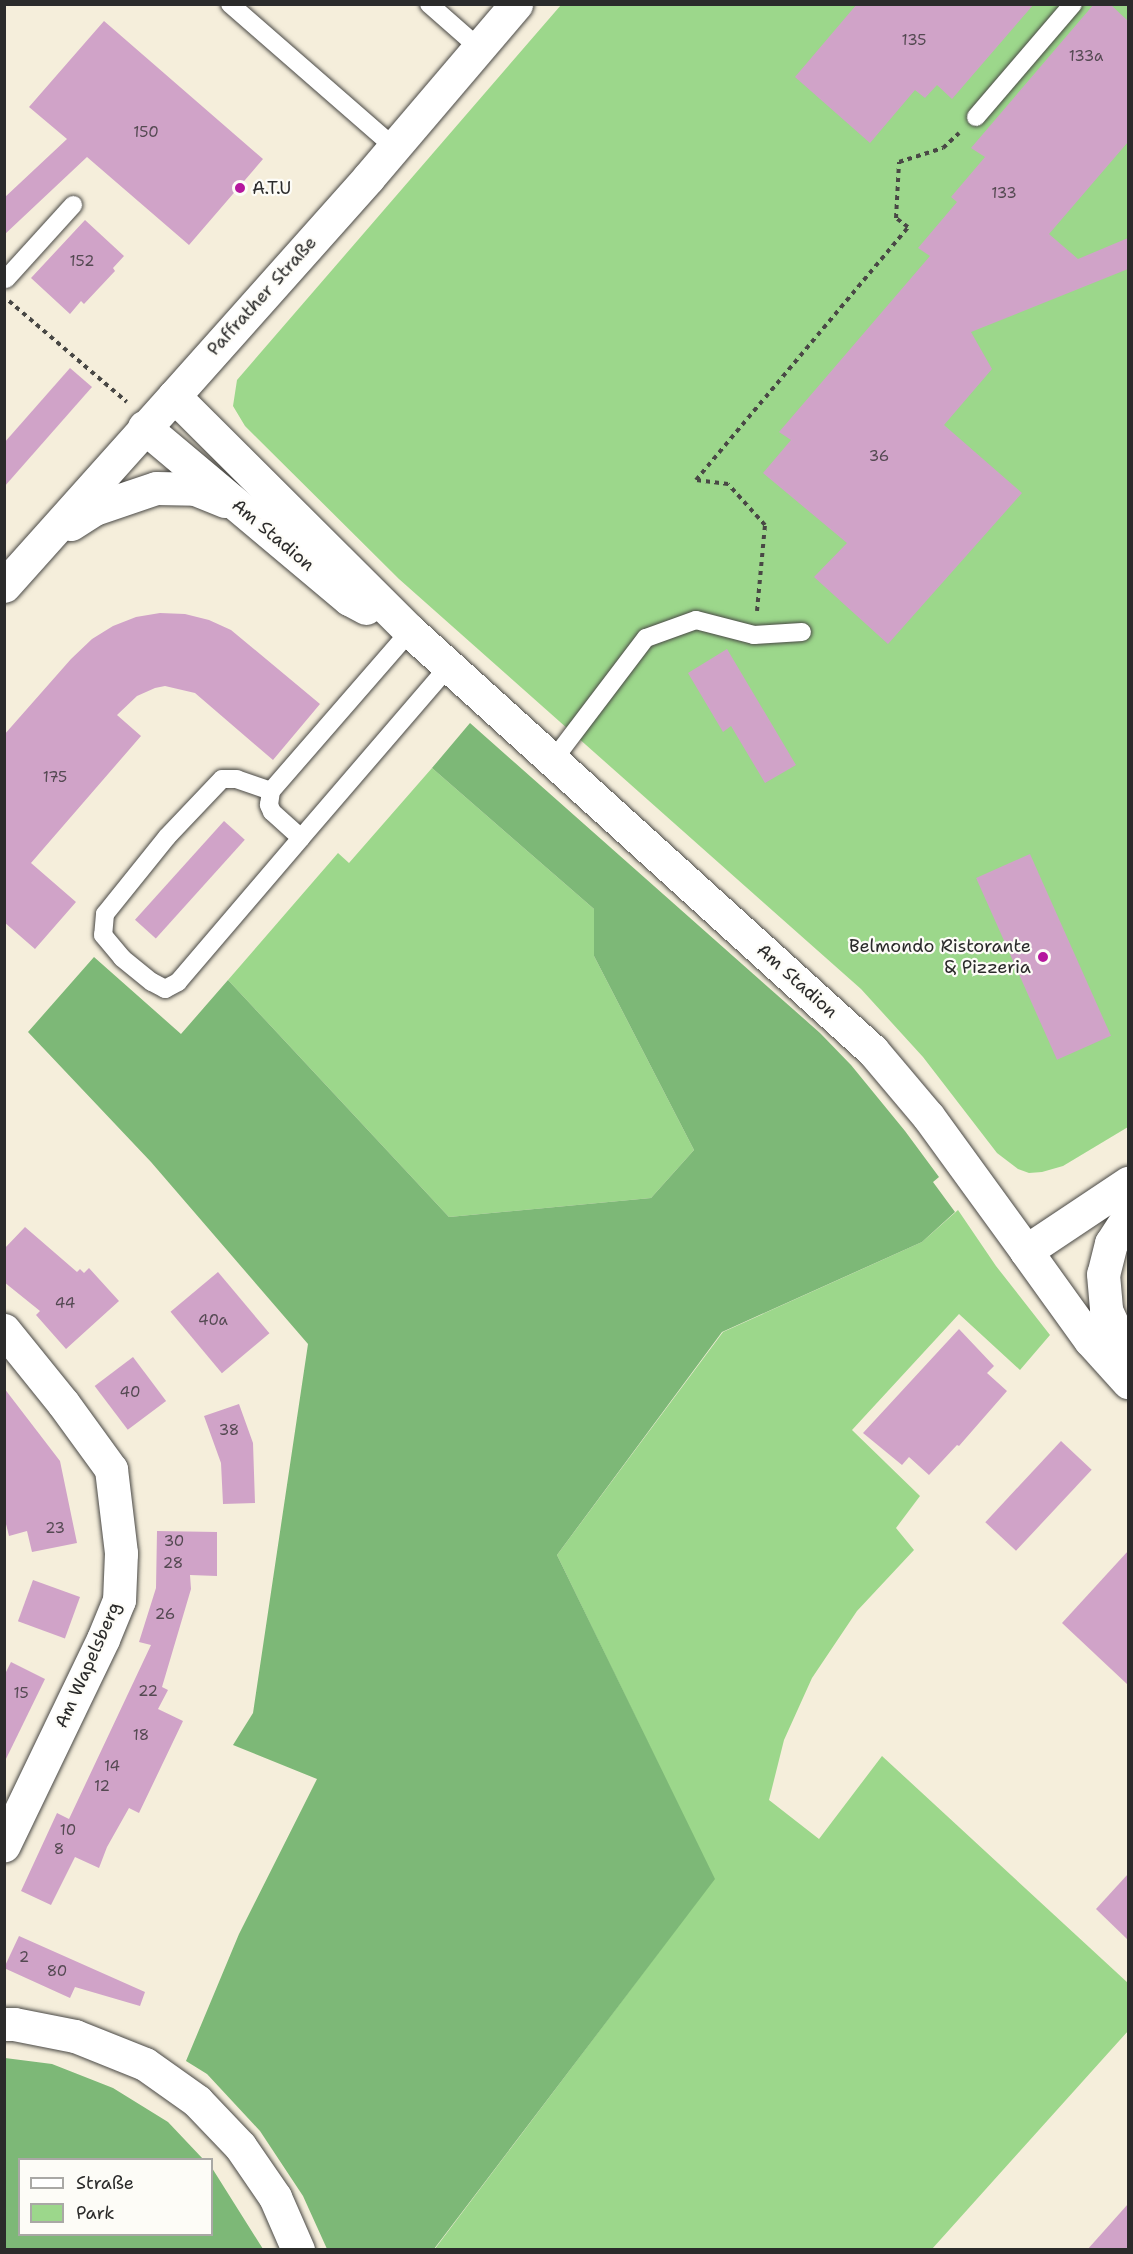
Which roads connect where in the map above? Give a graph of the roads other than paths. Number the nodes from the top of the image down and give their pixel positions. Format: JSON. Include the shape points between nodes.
{"nodes":[{"id":1,"x":230,"y":4,"type":"edge"},
{"id":2,"x":429,"y":4,"type":"edge"},
{"id":3,"x":516,"y":4,"type":"edge"},
{"id":4,"x":1073,"y":4,"type":"edge"},
{"id":5,"x":479,"y":48,"type":"junction"},
{"id":6,"x":976,"y":117,"type":"road end"},
{"id":7,"x":394,"y":147,"type":"junction"},
{"id":8,"x":73,"y":205,"type":"dead end"},
{"id":9,"x":5,"y":288,"type":"edge"},
{"id":10,"x":174,"y":396,"type":"junction"},
{"id":11,"x":147,"y":424,"type":"junction"},
{"id":12,"x":244,"y":509,"type":"junction"},
{"id":13,"x":47,"y":540,"type":"junction"},
{"id":14,"x":4,"y":586,"type":"edge"},
{"id":15,"x":410,"y":631,"type":"junction"},
{"id":16,"x":801,"y":632,"type":"dead end"},
{"id":17,"x":450,"y":665,"type":"junction"},
{"id":18,"x":554,"y":759,"type":"junction"},
{"id":19,"x":271,"y":791,"type":"junction"},
{"id":20,"x":301,"y":838,"type":"junction"},
{"id":21,"x":1128,"y":1184,"type":"edge"},
{"id":22,"x":1128,"y":1217,"type":"edge"},
{"id":23,"x":1026,"y":1251,"type":"junction"},
{"id":24,"x":4,"y":1330,"type":"edge"},
{"id":25,"x":1128,"y":1358,"type":"edge"},
{"id":26,"x":1128,"y":1382,"type":"edge"},
{"id":27,"x":4,"y":1845,"type":"edge"},
{"id":28,"x":4,"y":2024,"type":"edge"},
{"id":29,"x":298,"y":2250,"type":"edge"}],
"edges":[{"from":1,"to":7,"type":"lane"},
{"from":2,"to":5,"type":"lane"},
{"from":3,"to":5,"type":"main road","name":"Paffrather Straße"},
{"from":4,"to":6,"type":"lane"},
{"from":5,"to":7,"type":"main road","name":"Paffrather Straße"},
{"from":7,"to":10,"type":"main road","name":"Paffrather Straße"},
{"from":8,"to":9,"type":"lane"},
{"from":10,"to":11,"type":"main road","name":"Paffrather Straße"},
{"from":10,"to":15,"type":"main road","name":"Am Stadion"},
{"from":11,"to":12,"type":"main road","name":"Am Stadion"},
{"from":11,"to":13,"type":"main road","name":"Paffrather Straße"},
{"from":12,"to":13,"type":"main road","via":[[195,489],[156,488],[94,509]]},
{"from":12,"to":15,"type":"main road","name":"Am Stadion","via":[[349,599]]},
{"from":13,"to":14,"type":"main road","name":"Paffrather Straße"},
{"from":15,"to":17,"type":"main road","name":"Am Stadion"},
{"from":15,"to":19,"type":"lane"},
{"from":16,"to":18,"type":"lane","via":[[754,635],[696,620],[646,638]]},
{"from":17,"to":18,"type":"main road","name":"Am Stadion"},
{"from":17,"to":20,"type":"lane"},
{"from":18,"to":23,"type":"main road","name":"Am Stadion","via":[[873,1051],[928,1116]]},
{"from":19,"to":20,"type":"lane","via":[[272,812]]},
{"from":19,"to":20,"type":"lane","via":[[237,779],[222,779],[167,837],[105,914],[103,935],[122,958],[165,989],[178,982]]},
{"from":21,"to":23,"type":"main road"},
{"from":22,"to":25,"type":"main road","via":[[1112,1243],[1103,1274],[1106,1310]]},
{"from":23,"to":26,"type":"main road","name":"Am Stadion","via":[[1090,1340]]},
{"from":24,"to":27,"type":"main road","name":"Am Wapelsberg","via":[[111,1469],[121,1553],[118,1600],[103,1639]]},
{"from":28,"to":29,"type":"main road","via":[[75,2036],[145,2064],[197,2102],[240,2146],[275,2197]]}]}
